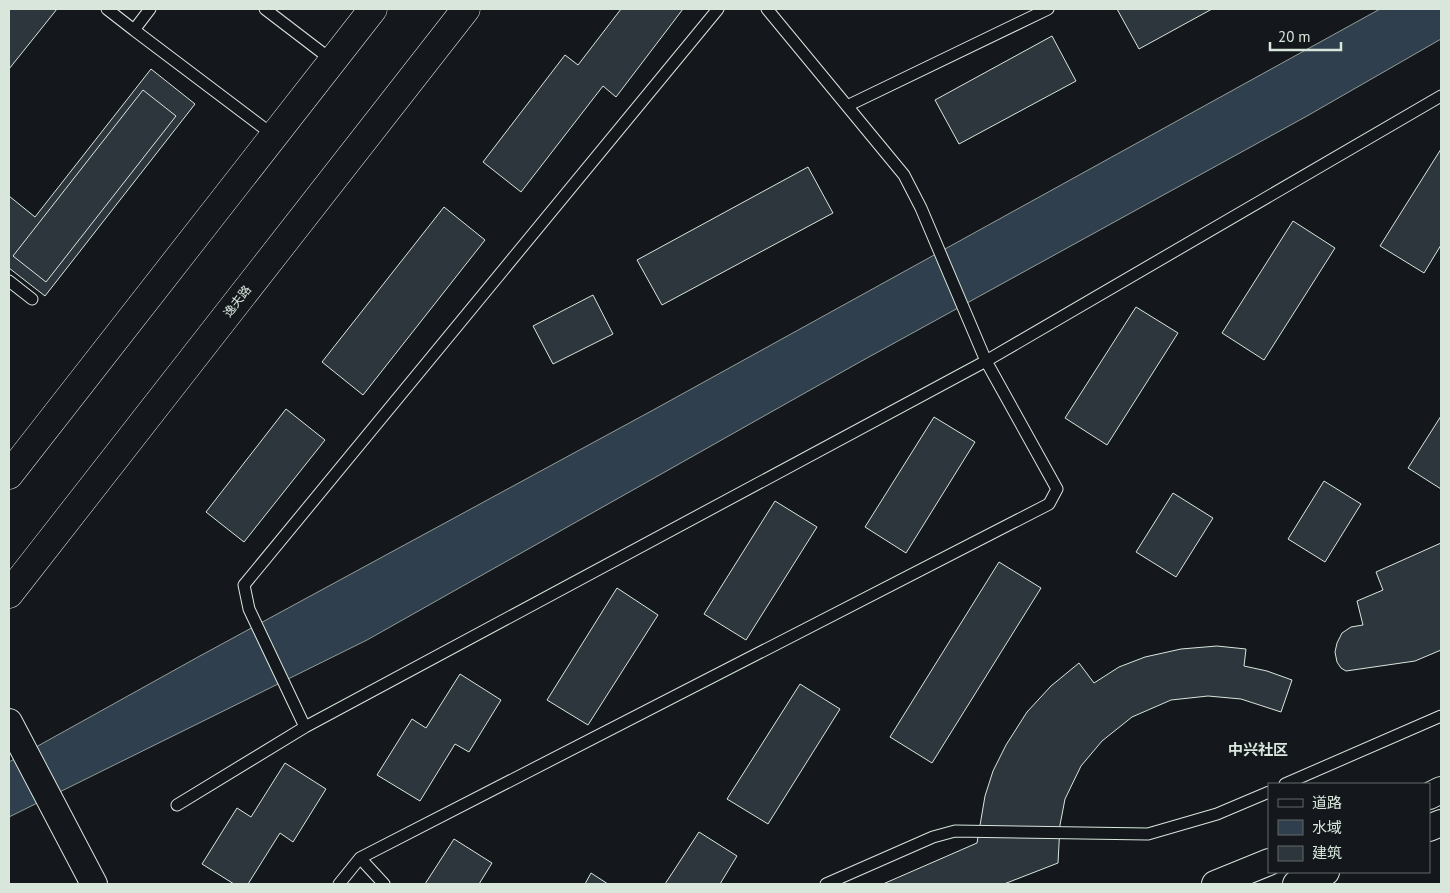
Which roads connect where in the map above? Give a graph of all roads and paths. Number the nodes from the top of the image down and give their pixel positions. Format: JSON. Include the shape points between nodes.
{"nodes":[{"id":1,"x":107,"y":9,"type":"edge"},
{"id":2,"x":150,"y":9,"type":"edge"},
{"id":3,"x":265,"y":9,"type":"edge"},
{"id":4,"x":373,"y":9,"type":"edge"},
{"id":5,"x":466,"y":9,"type":"edge"},
{"id":6,"x":718,"y":9,"type":"edge"},
{"id":7,"x":767,"y":9,"type":"edge"},
{"id":8,"x":1048,"y":9,"type":"edge"},
{"id":9,"x":134,"y":30,"type":"junction"},
{"id":10,"x":333,"y":61,"type":"junction"},
{"id":11,"x":1441,"y":96,"type":"edge"},
{"id":12,"x":847,"y":106,"type":"junction"},
{"id":13,"x":274,"y":135,"type":"junction"},
{"id":14,"x":9,"y":281,"type":"edge"},
{"id":15,"x":32,"y":299,"type":"dead end"},
{"id":16,"x":986,"y":361,"type":"junction"},
{"id":17,"x":9,"y":475,"type":"edge"},
{"id":18,"x":9,"y":594,"type":"edge"},
{"id":19,"x":1441,"y":716,"type":"edge"},
{"id":20,"x":9,"y":722,"type":"edge"},
{"id":21,"x":304,"y":727,"type":"junction"},
{"id":22,"x":1288,"y":783,"type":"edge"},
{"id":23,"x":1268,"y":792,"type":"edge"},
{"id":24,"x":177,"y":805,"type":"dead end"},
{"id":25,"x":360,"y":858,"type":"junction"},
{"id":26,"x":1268,"y":862,"type":"edge"},
{"id":27,"x":1324,"y":873,"type":"edge"},
{"id":28,"x":94,"y":884,"type":"edge"},
{"id":29,"x":339,"y":884,"type":"edge"},
{"id":30,"x":384,"y":884,"type":"edge"},
{"id":31,"x":826,"y":884,"type":"edge"},
{"id":32,"x":1215,"y":884,"type":"edge"},
{"id":33,"x":1296,"y":884,"type":"edge"}],
"edges":[{"from":1,"to":9,"type":"lane"},
{"from":2,"to":9,"type":"lane"},
{"from":3,"to":10,"type":"lane"},
{"from":4,"to":10,"type":"main road"},
{"from":5,"to":18,"type":"main road","name":"逸夫路"},
{"from":6,"to":21,"type":"lane","via":[[244,585],[249,609]]},
{"from":7,"to":12,"type":"lane"},
{"from":8,"to":12,"type":"lane"},
{"from":9,"to":13,"type":"lane"},
{"from":10,"to":13,"type":"main road"},
{"from":11,"to":16,"type":"lane"},
{"from":12,"to":16,"type":"lane","via":[[904,175]]},
{"from":13,"to":17,"type":"main road"},
{"from":14,"to":15,"type":"lane"},
{"from":16,"to":21,"type":"lane"},
{"from":16,"to":25,"type":"lane","via":[[1057,489],[1049,504]]},
{"from":19,"to":22,"type":"lane"},
{"from":20,"to":28,"type":"street"},
{"from":21,"to":24,"type":"lane"},
{"from":23,"to":31,"type":"lane","via":[[1217,814],[1148,834],[955,831],[933,837]]},
{"from":25,"to":29,"type":"lane"},
{"from":25,"to":30,"type":"lane"},
{"from":26,"to":32,"type":"street"},
{"from":27,"to":33,"type":"street"}]}
